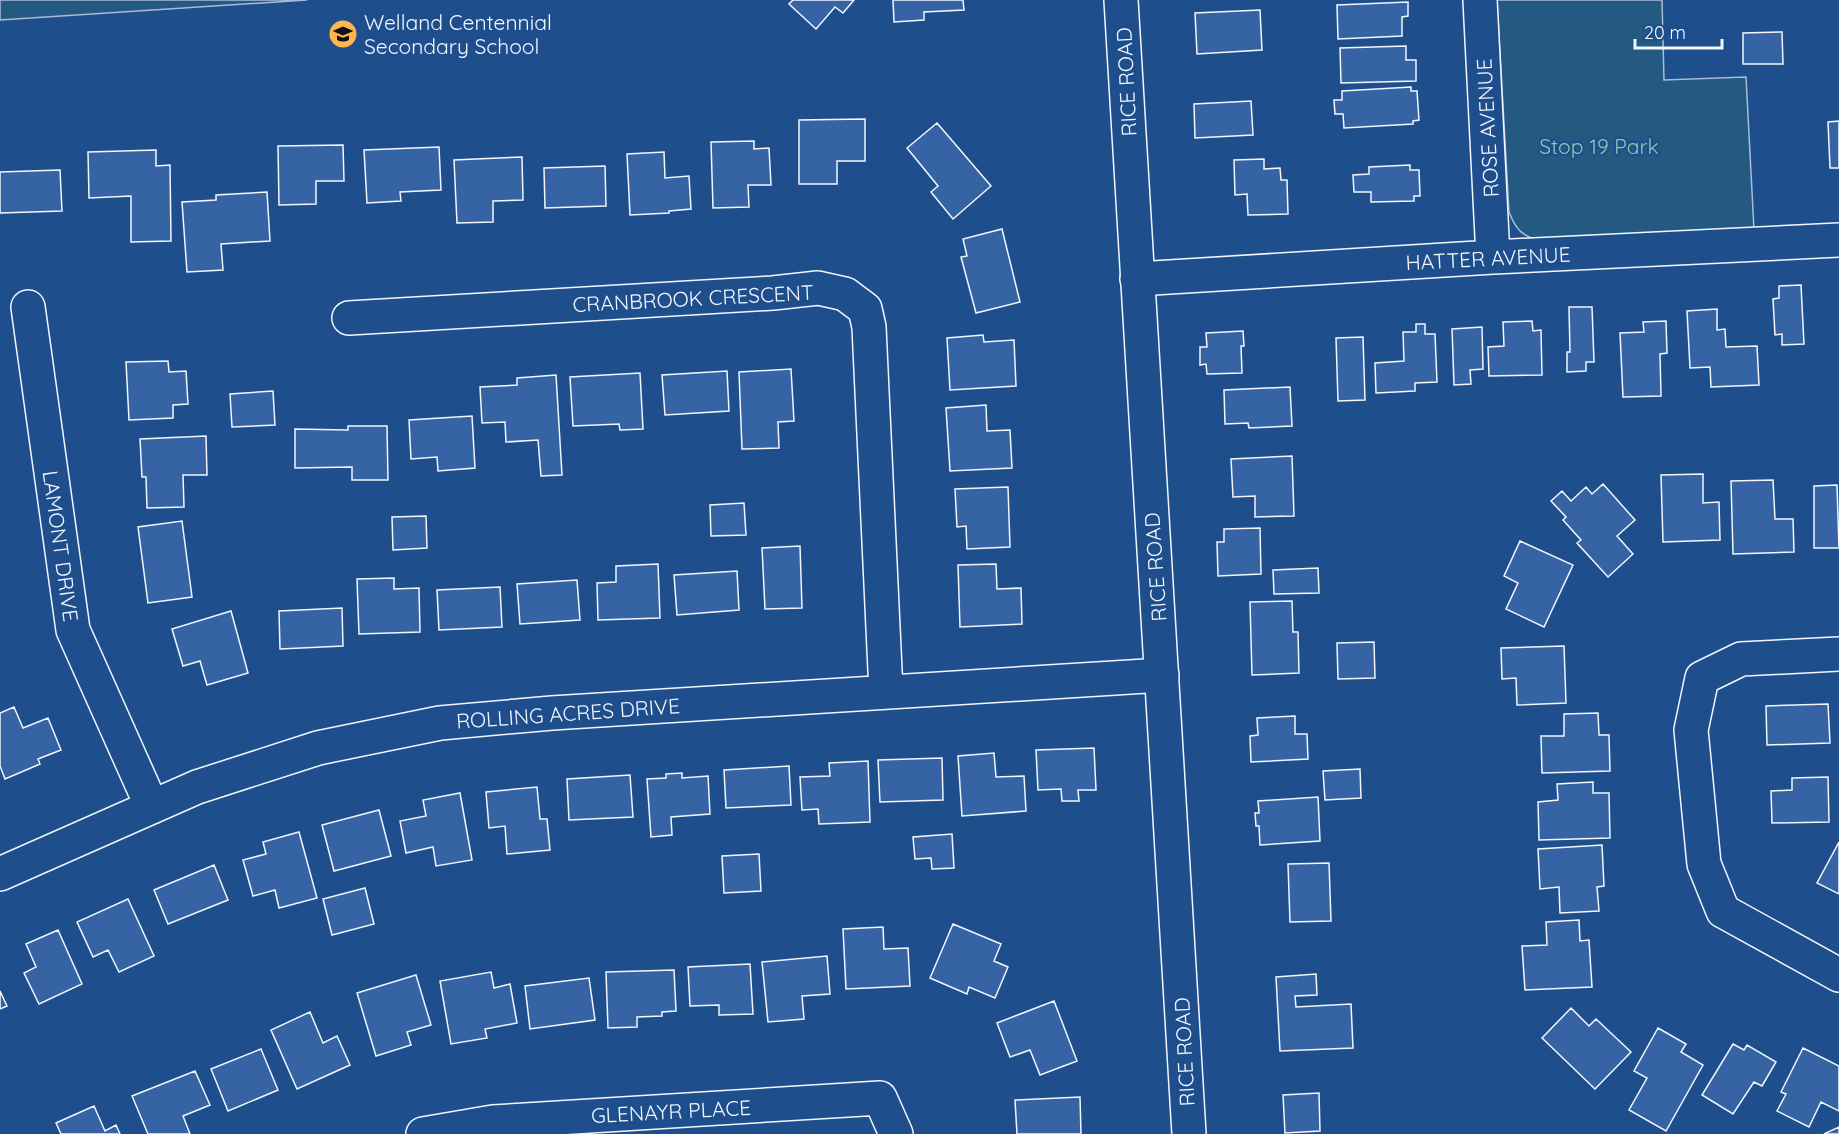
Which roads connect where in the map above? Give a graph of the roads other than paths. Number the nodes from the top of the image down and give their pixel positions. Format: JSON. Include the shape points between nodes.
{"nodes":[{"id":1,"x":1121,"y":0,"type":"edge"},
{"id":2,"x":1480,"y":0,"type":"edge"},
{"id":3,"x":1839,"y":240,"type":"edge"},
{"id":4,"x":1493,"y":257,"type":"junction"},
{"id":5,"x":1137,"y":279,"type":"junction"},
{"id":6,"x":28,"y":307,"type":"dead end"},
{"id":7,"x":349,"y":318,"type":"dead end"},
{"id":8,"x":1839,"y":654,"type":"edge"},
{"id":9,"x":1162,"y":675,"type":"junction"},
{"id":10,"x":886,"y":692,"type":"junction"},
{"id":11,"x":152,"y":807,"type":"junction"},
{"id":12,"x":0,"y":874,"type":"edge"},
{"id":13,"x":1839,"y":975,"type":"edge"},
{"id":14,"x":423,"y":1134,"type":"edge"},
{"id":15,"x":896,"y":1134,"type":"edge"},
{"id":16,"x":1189,"y":1134,"type":"edge"}],
"edges":[{"from":1,"to":5,"type":"street","name":"RICE ROAD"},
{"from":2,"to":4,"type":"street","name":"ROSE AVENUE"},
{"from":3,"to":4,"type":"street","name":"HATTER AVENUE"},
{"from":4,"to":5,"type":"street","name":"HATTER AVENUE"},
{"from":5,"to":9,"type":"street","name":"RICE ROAD"},
{"from":6,"to":11,"type":"street","name":"LAMONT DRIVE","via":[[73,630]]},
{"from":7,"to":10,"type":"street","name":"CRANBROOK CRESCENT","via":[[818,288],[845,294],[865,309],[869,327]]},
{"from":8,"to":13,"type":"street","via":[[1741,659],[1702,678],[1691,730],[1704,864],[1723,911]]},
{"from":9,"to":10,"type":"street","name":"ROLLING ACRES DRIVE"},
{"from":9,"to":16,"type":"street","name":"RICE ROAD"},
{"from":10,"to":11,"type":"street","name":"ROLLING ACRES DRIVE","via":[[440,723],[318,748],[197,787]]},
{"from":11,"to":12,"type":"street","name":"ROLLING ACRES DRIVE"},
{"from":14,"to":15,"type":"street","name":"GLENAYR PLACE","via":[[494,1122],[880,1098]]}]}
